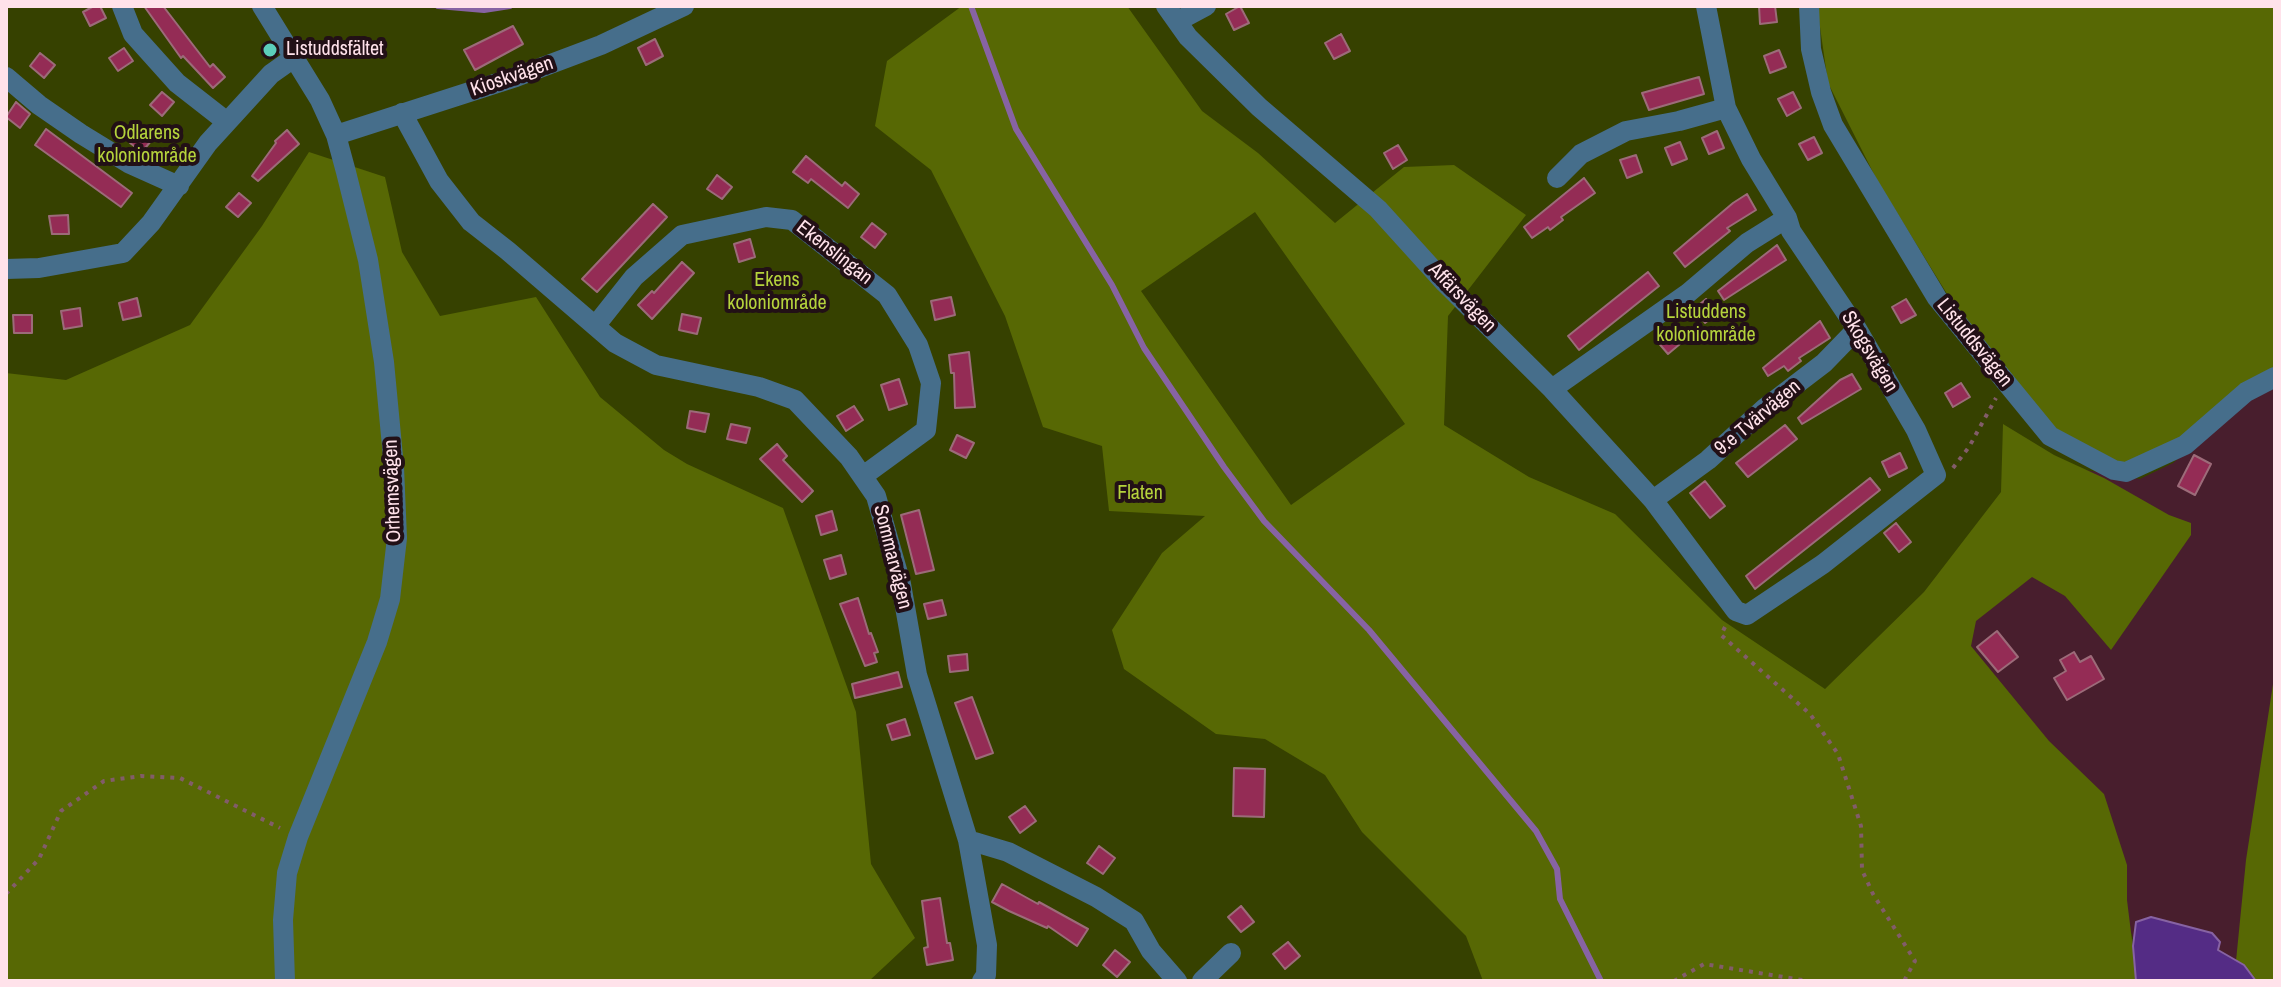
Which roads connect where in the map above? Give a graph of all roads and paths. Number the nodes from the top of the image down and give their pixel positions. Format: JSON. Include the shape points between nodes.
{"nodes":[{"id":1,"x":122,"y":6,"type":"edge"},
{"id":2,"x":262,"y":6,"type":"edge"},
{"id":3,"x":684,"y":6,"type":"edge"},
{"id":4,"x":1206,"y":6,"type":"edge"},
{"id":5,"x":1706,"y":6,"type":"edge"},
{"id":6,"x":1809,"y":6,"type":"edge"},
{"id":7,"x":1172,"y":13,"type":"edge"},
{"id":8,"x":295,"y":57,"type":"junction"},
{"id":9,"x":6,"y":77,"type":"edge"},
{"id":10,"x":1726,"y":108,"type":"junction"},
{"id":11,"x":402,"y":113,"type":"junction"},
{"id":12,"x":227,"y":122,"type":"junction"},
{"id":13,"x":336,"y":135,"type":"junction"},
{"id":14,"x":1557,"y":178,"type":"dead end"},
{"id":15,"x":179,"y":186,"type":"junction"},
{"id":16,"x":1787,"y":218,"type":"junction"},
{"id":17,"x":6,"y":269,"type":"edge"},
{"id":18,"x":596,"y":325,"type":"junction"},
{"id":19,"x":1857,"y":329,"type":"junction"},
{"id":20,"x":2275,"y":377,"type":"edge"},
{"id":21,"x":2006,"y":382,"type":"junction"},
{"id":22,"x":1552,"y":389,"type":"junction"},
{"id":23,"x":1936,"y":475,"type":"junction"},
{"id":24,"x":863,"y":476,"type":"junction"},
{"id":25,"x":1653,"y":500,"type":"junction"},
{"id":26,"x":1736,"y":611,"type":"junction"},
{"id":27,"x":298,"y":837,"type":"junction"},
{"id":28,"x":968,"y":840,"type":"junction"},
{"id":29,"x":6,"y":894,"type":"edge"},
{"id":30,"x":1231,"y":953,"type":"dead end"},
{"id":31,"x":285,"y":981,"type":"edge"},
{"id":32,"x":982,"y":981,"type":"edge"},
{"id":33,"x":1177,"y":981,"type":"edge"},
{"id":34,"x":1202,"y":981,"type":"edge"},
{"id":35,"x":1674,"y":981,"type":"edge"},
{"id":36,"x":1808,"y":981,"type":"edge"},
{"id":37,"x":1904,"y":981,"type":"edge"}],
"edges":[{"from":1,"to":12,"type":"street","via":[[133,34],[177,83]]},
{"from":2,"to":8,"type":"street","name":"Orhemsvägen"},
{"from":3,"to":11,"type":"street","name":"Kioskvägen","via":[[516,77]]},
{"from":4,"to":7,"type":"street"},
{"from":5,"to":10,"type":"street","name":"Skogsvägen"},
{"from":6,"to":21,"type":"street","name":"Listuddsvägen","via":[[1811,49],[1833,125],[1937,298]]},
{"from":7,"to":22,"type":"street","name":"Affärsvägen","via":[[1188,37],[1259,107],[1378,209]]},
{"from":8,"to":12,"type":"street","via":[[271,74]]},
{"from":8,"to":13,"type":"street","name":"Orhemsvägen"},
{"from":9,"to":15,"type":"street","via":[[81,134]]},
{"from":10,"to":14,"type":"street","via":[[1626,131],[1581,154]]},
{"from":10,"to":16,"type":"street","name":"Skogsvägen"},
{"from":11,"to":13,"type":"street","name":"Kioskvägen"},
{"from":11,"to":18,"type":"street","name":"Sommarvägen","via":[[439,181],[471,222]]},
{"from":12,"to":15,"type":"street"},
{"from":13,"to":27,"type":"street","name":"Orhemsvägen","via":[[368,260],[384,362],[397,538],[390,599],[377,642]]},
{"from":15,"to":17,"type":"street","via":[[123,253]]},
{"from":16,"to":19,"type":"street","name":"Skogsvägen"},
{"from":16,"to":22,"type":"street"},
{"from":18,"to":24,"type":"street","name":"Sommarvägen","via":[[615,343],[656,365],[795,400]]},
{"from":18,"to":24,"type":"street","name":"Ekenslingan","via":[[634,277],[682,235],[766,217],[792,220],[887,295],[918,345],[931,383],[926,430]]},
{"from":19,"to":23,"type":"street","name":"Skogsvägen"},
{"from":19,"to":25,"type":"street","name":"9:e Tvärvägen","via":[[1824,363]]},
{"from":20,"to":21,"type":"street","name":"Listuddsvägen","via":[[2246,392],[2185,445],[2126,472],[2050,436]]},
{"from":21,"to":23,"type":"path","via":[[1962,458]]},
{"from":22,"to":25,"type":"street","name":"Affärsvägen"},
{"from":23,"to":26,"type":"street","via":[[1823,564],[1747,615]]},
{"from":24,"to":28,"type":"street","name":"Sommarvägen","via":[[876,496],[901,584],[917,675]]},
{"from":25,"to":26,"type":"street","name":"Affärsvägen"},
{"from":26,"to":37,"type":"path","via":[[1721,635],[1810,714],[1838,754],[1861,826],[1862,870],[1915,961]]},
{"from":27,"to":29,"type":"path","via":[[180,778],[104,781],[61,811],[39,859]]},
{"from":27,"to":31,"type":"street","name":"Orhemsvägen","via":[[285,889]]},
{"from":28,"to":32,"type":"street","name":"Sommarvägen","via":[[987,945]]},
{"from":28,"to":33,"type":"street","via":[[1008,852],[1134,921]]},
{"from":30,"to":34,"type":"street"},
{"from":35,"to":36,"type":"path","via":[[1704,964]]}]}
